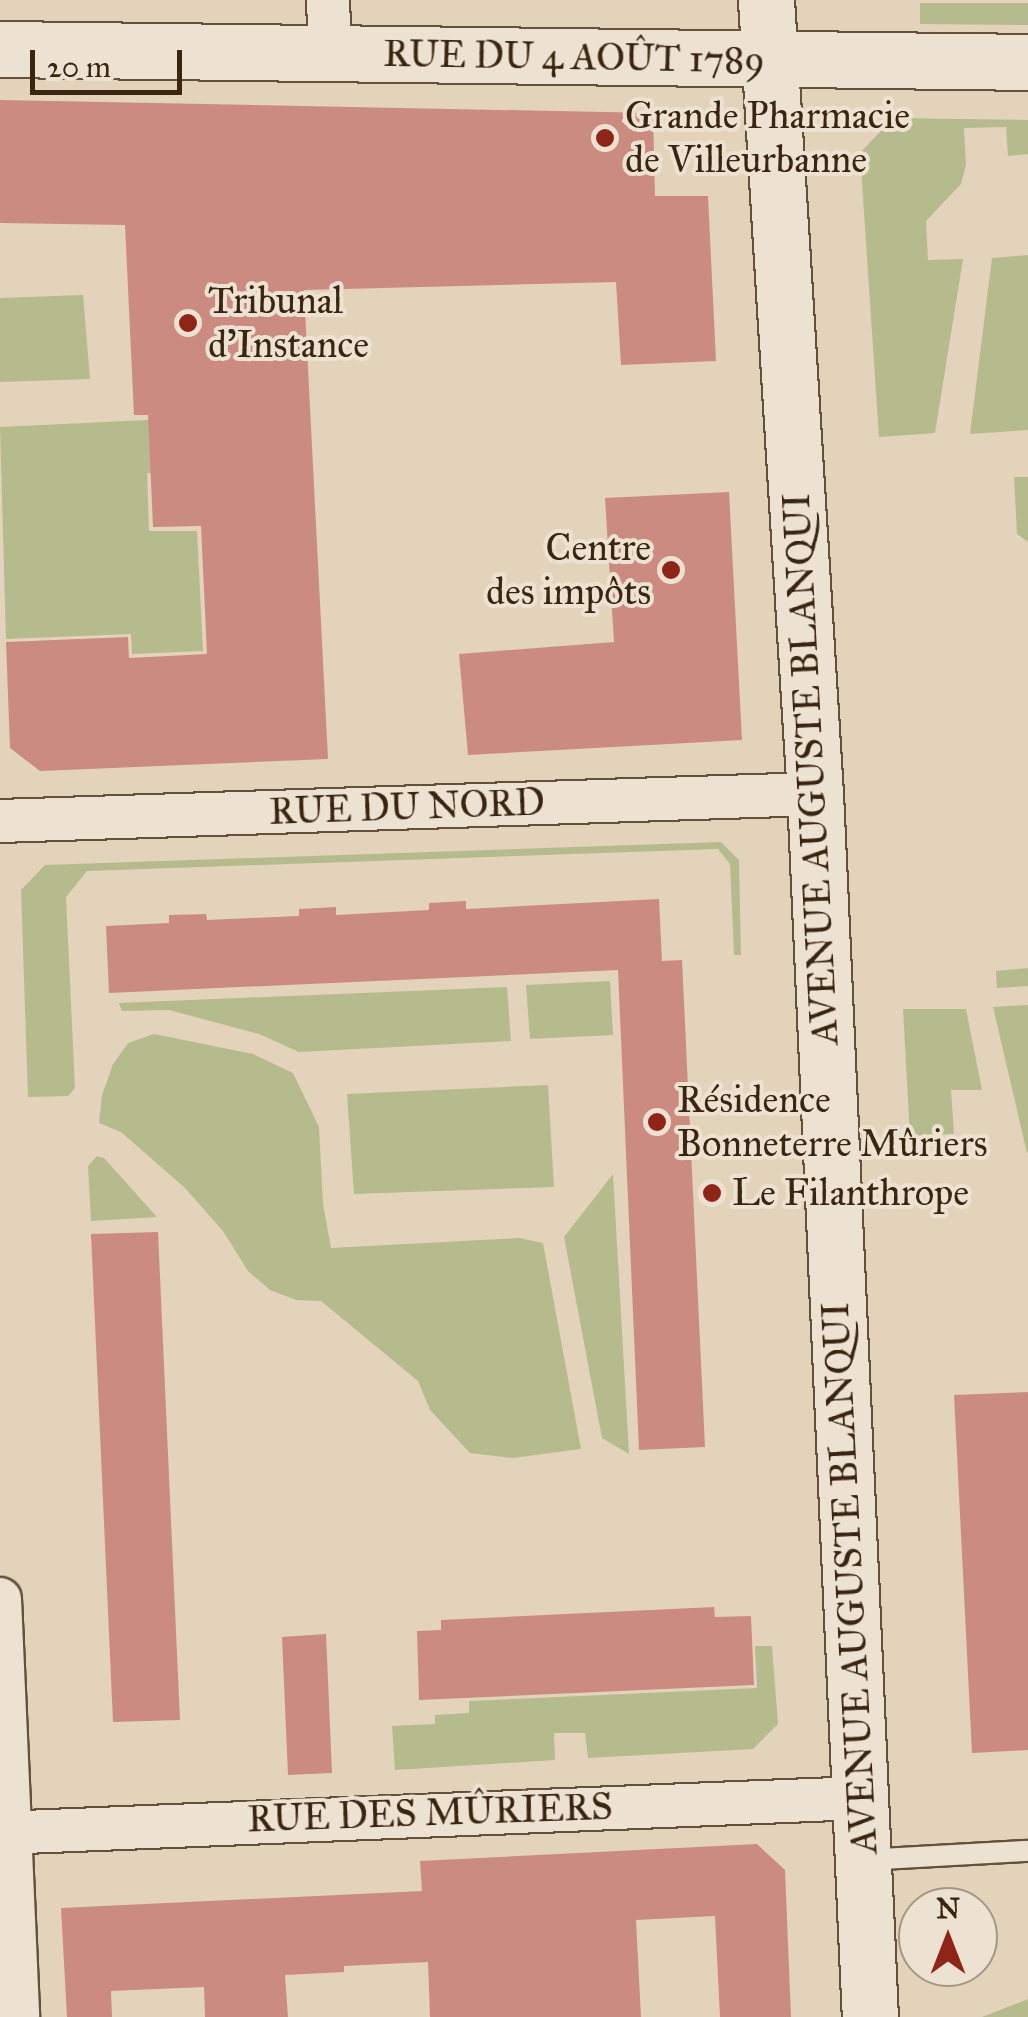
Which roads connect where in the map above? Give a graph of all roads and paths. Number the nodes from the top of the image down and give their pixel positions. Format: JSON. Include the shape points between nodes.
{"nodes":[{"id":1,"x":328,"y":0,"type":"edge"},
{"id":2,"x":766,"y":0,"type":"edge"},
{"id":3,"x":0,"y":50,"type":"edge"},
{"id":4,"x":330,"y":54,"type":"junction"},
{"id":5,"x":769,"y":60,"type":"junction"},
{"id":6,"x":1028,"y":62,"type":"edge"},
{"id":7,"x":814,"y":794,"type":"junction"},
{"id":8,"x":0,"y":821,"type":"edge"},
{"id":9,"x":0,"y":1599,"type":"edge"},
{"id":10,"x":860,"y":1798,"type":"junction"},
{"id":11,"x":5,"y":1833,"type":"edge"},
{"id":12,"x":1028,"y":1851,"type":"edge"},
{"id":13,"x":863,"y":1860,"type":"junction"},
{"id":14,"x":18,"y":2017,"type":"edge"},
{"id":15,"x":870,"y":2017,"type":"edge"}],
"edges":[{"from":1,"to":4,"type":"street"},
{"from":2,"to":5,"type":"street","name":"AVENUE AUGUSTE BLANQUI"},
{"from":3,"to":4,"type":"street","name":"RUE DU 4 AOÛT 1789"},
{"from":4,"to":5,"type":"street","name":"RUE DU 4 AOÛT 1789"},
{"from":5,"to":6,"type":"street","name":"RUE DU 4 AOÛT 1789"},
{"from":5,"to":7,"type":"street","name":"AVENUE AUGUSTE BLANQUI"},
{"from":7,"to":8,"type":"street","name":"RUE DU NORD"},
{"from":7,"to":10,"type":"street","name":"AVENUE AUGUSTE BLANQUI"},
{"from":9,"to":11,"type":"street"},
{"from":10,"to":11,"type":"street","name":"RUE DES MÛRIERS"},
{"from":10,"to":13,"type":"street","name":"AVENUE AUGUSTE BLANQUI"},
{"from":11,"to":14,"type":"street"},
{"from":12,"to":13,"type":"lane"},
{"from":13,"to":15,"type":"street","name":"AVENUE AUGUSTE BLANQUI"}]}
